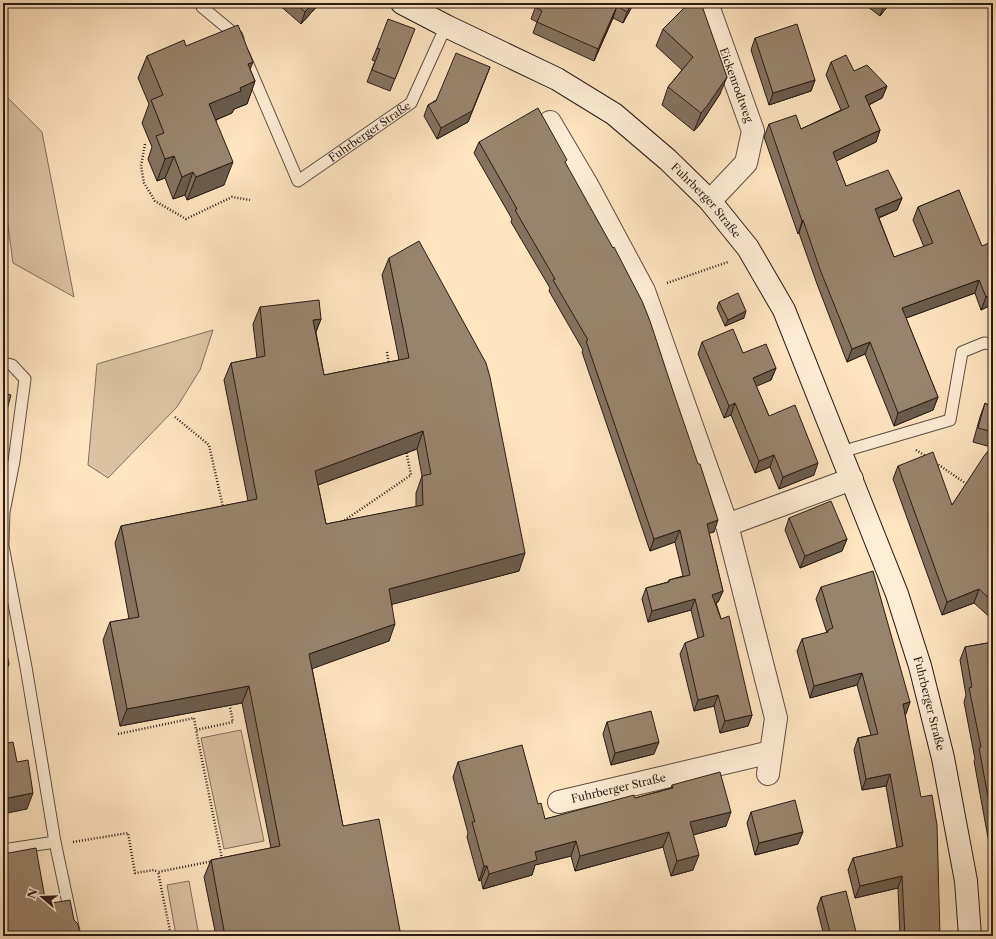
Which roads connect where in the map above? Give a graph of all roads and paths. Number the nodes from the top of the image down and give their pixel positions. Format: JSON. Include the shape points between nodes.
{"nodes":[{"id":1,"x":402,"y":3,"type":"edge"},
{"id":2,"x":707,"y":3,"type":"edge"},
{"id":3,"x":202,"y":7,"type":"dead end"},
{"id":4,"x":446,"y":26,"type":"junction"},
{"id":5,"x":550,"y":122,"type":"dead end"},
{"id":6,"x":145,"y":144,"type":"dead end"},
{"id":7,"x":250,"y":200,"type":"dead end"},
{"id":8,"x":710,"y":202,"type":"junction"},
{"id":9,"x":748,"y":248,"type":"junction"},
{"id":10,"x":644,"y":291,"type":"junction"},
{"id":11,"x":993,"y":344,"type":"edge"},
{"id":12,"x":387,"y":352,"type":"dead end"},
{"id":13,"x":3,"y":363,"type":"edge"},
{"id":14,"x":390,"y":367,"type":"edge"},
{"id":15,"x":175,"y":417,"type":"dead end"},
{"id":16,"x":405,"y":444,"type":"edge"},
{"id":17,"x":910,"y":446,"type":"dead end"},
{"id":18,"x":840,"y":452,"type":"junction"},
{"id":19,"x":929,"y":459,"type":"edge"},
{"id":20,"x":936,"y":463,"type":"edge"},
{"id":21,"x":852,"y":479,"type":"junction"},
{"id":22,"x":974,"y":490,"type":"edge"},
{"id":23,"x":224,"y":513,"type":"edge"},
{"id":24,"x":338,"y":524,"type":"edge"},
{"id":25,"x":727,"y":526,"type":"junction"},
{"id":26,"x":3,"y":544,"type":"edge"},
{"id":27,"x":228,"y":699,"type":"edge"},
{"id":28,"x":196,"y":730,"type":"junction"},
{"id":29,"x":118,"y":734,"type":"dead end"},
{"id":30,"x":771,"y":752,"type":"junction"},
{"id":31,"x":768,"y":774,"type":"dead end"},
{"id":32,"x":559,"y":802,"type":"dead end"},
{"id":33,"x":72,"y":836,"type":"dead end"},
{"id":34,"x":55,"y":842,"type":"junction"},
{"id":35,"x":3,"y":850,"type":"edge"},
{"id":36,"x":229,"y":858,"type":"edge"},
{"id":37,"x":222,"y":859,"type":"junction"},
{"id":38,"x":158,"y":872,"type":"junction"},
{"id":39,"x":75,"y":936,"type":"edge"},
{"id":40,"x":171,"y":936,"type":"edge"},
{"id":41,"x":970,"y":936,"type":"edge"}],
"edges":[{"from":1,"to":4,"type":"street","name":"Fuhrberger Straße"},
{"from":2,"to":8,"type":"street","name":"Eickenrodtweg","via":[[753,131],[746,163]]},
{"from":3,"to":4,"type":"lane","name":"Fuhrberger Straße","via":[[237,36],[298,181],[411,103]]},
{"from":4,"to":8,"type":"street","name":"Fuhrberger Straße","via":[[557,79],[614,114],[668,160]]},
{"from":5,"to":10,"type":"street"},
{"from":6,"to":7,"type":"path","via":[[141,166],[144,183],[155,201],[186,219],[232,197]]},
{"from":8,"to":9,"type":"street","name":"Fuhrberger Straße"},
{"from":9,"to":10,"type":"path","via":[[726,264]]},
{"from":9,"to":18,"type":"street","name":"Fuhrberger Straße","via":[[784,310]]},
{"from":10,"to":25,"type":"street"},
{"from":11,"to":18,"type":"lane","via":[[984,344],[962,352],[950,420]]},
{"from":12,"to":14,"type":"path"},
{"from":13,"to":26,"type":"lane","via":[[12,365],[25,379],[4,512]]},
{"from":15,"to":23,"type":"path","via":[[209,445]]},
{"from":16,"to":24,"type":"path","via":[[411,476]]},
{"from":17,"to":19,"type":"path"},
{"from":18,"to":21,"type":"street","name":"Fuhrberger Straße"},
{"from":20,"to":22,"type":"path"},
{"from":21,"to":25,"type":"street"},
{"from":21,"to":41,"type":"street","name":"Fuhrberger Straße","via":[[897,594],[933,714],[966,881]]},
{"from":25,"to":30,"type":"street","via":[[776,718]]},
{"from":26,"to":34,"type":"lane"},
{"from":27,"to":28,"type":"path","via":[[233,722]]},
{"from":28,"to":29,"type":"path","via":[[194,718]]},
{"from":28,"to":37,"type":"path"},
{"from":30,"to":31,"type":"street"},
{"from":30,"to":32,"type":"street","name":"Fuhrberger Straße"},
{"from":33,"to":38,"type":"path","via":[[73,843],[128,833],[135,873],[154,870]]},
{"from":34,"to":35,"type":"lane"},
{"from":34,"to":39,"type":"lane"},
{"from":36,"to":37,"type":"path"},
{"from":37,"to":38,"type":"path"},
{"from":38,"to":40,"type":"path"}]}
